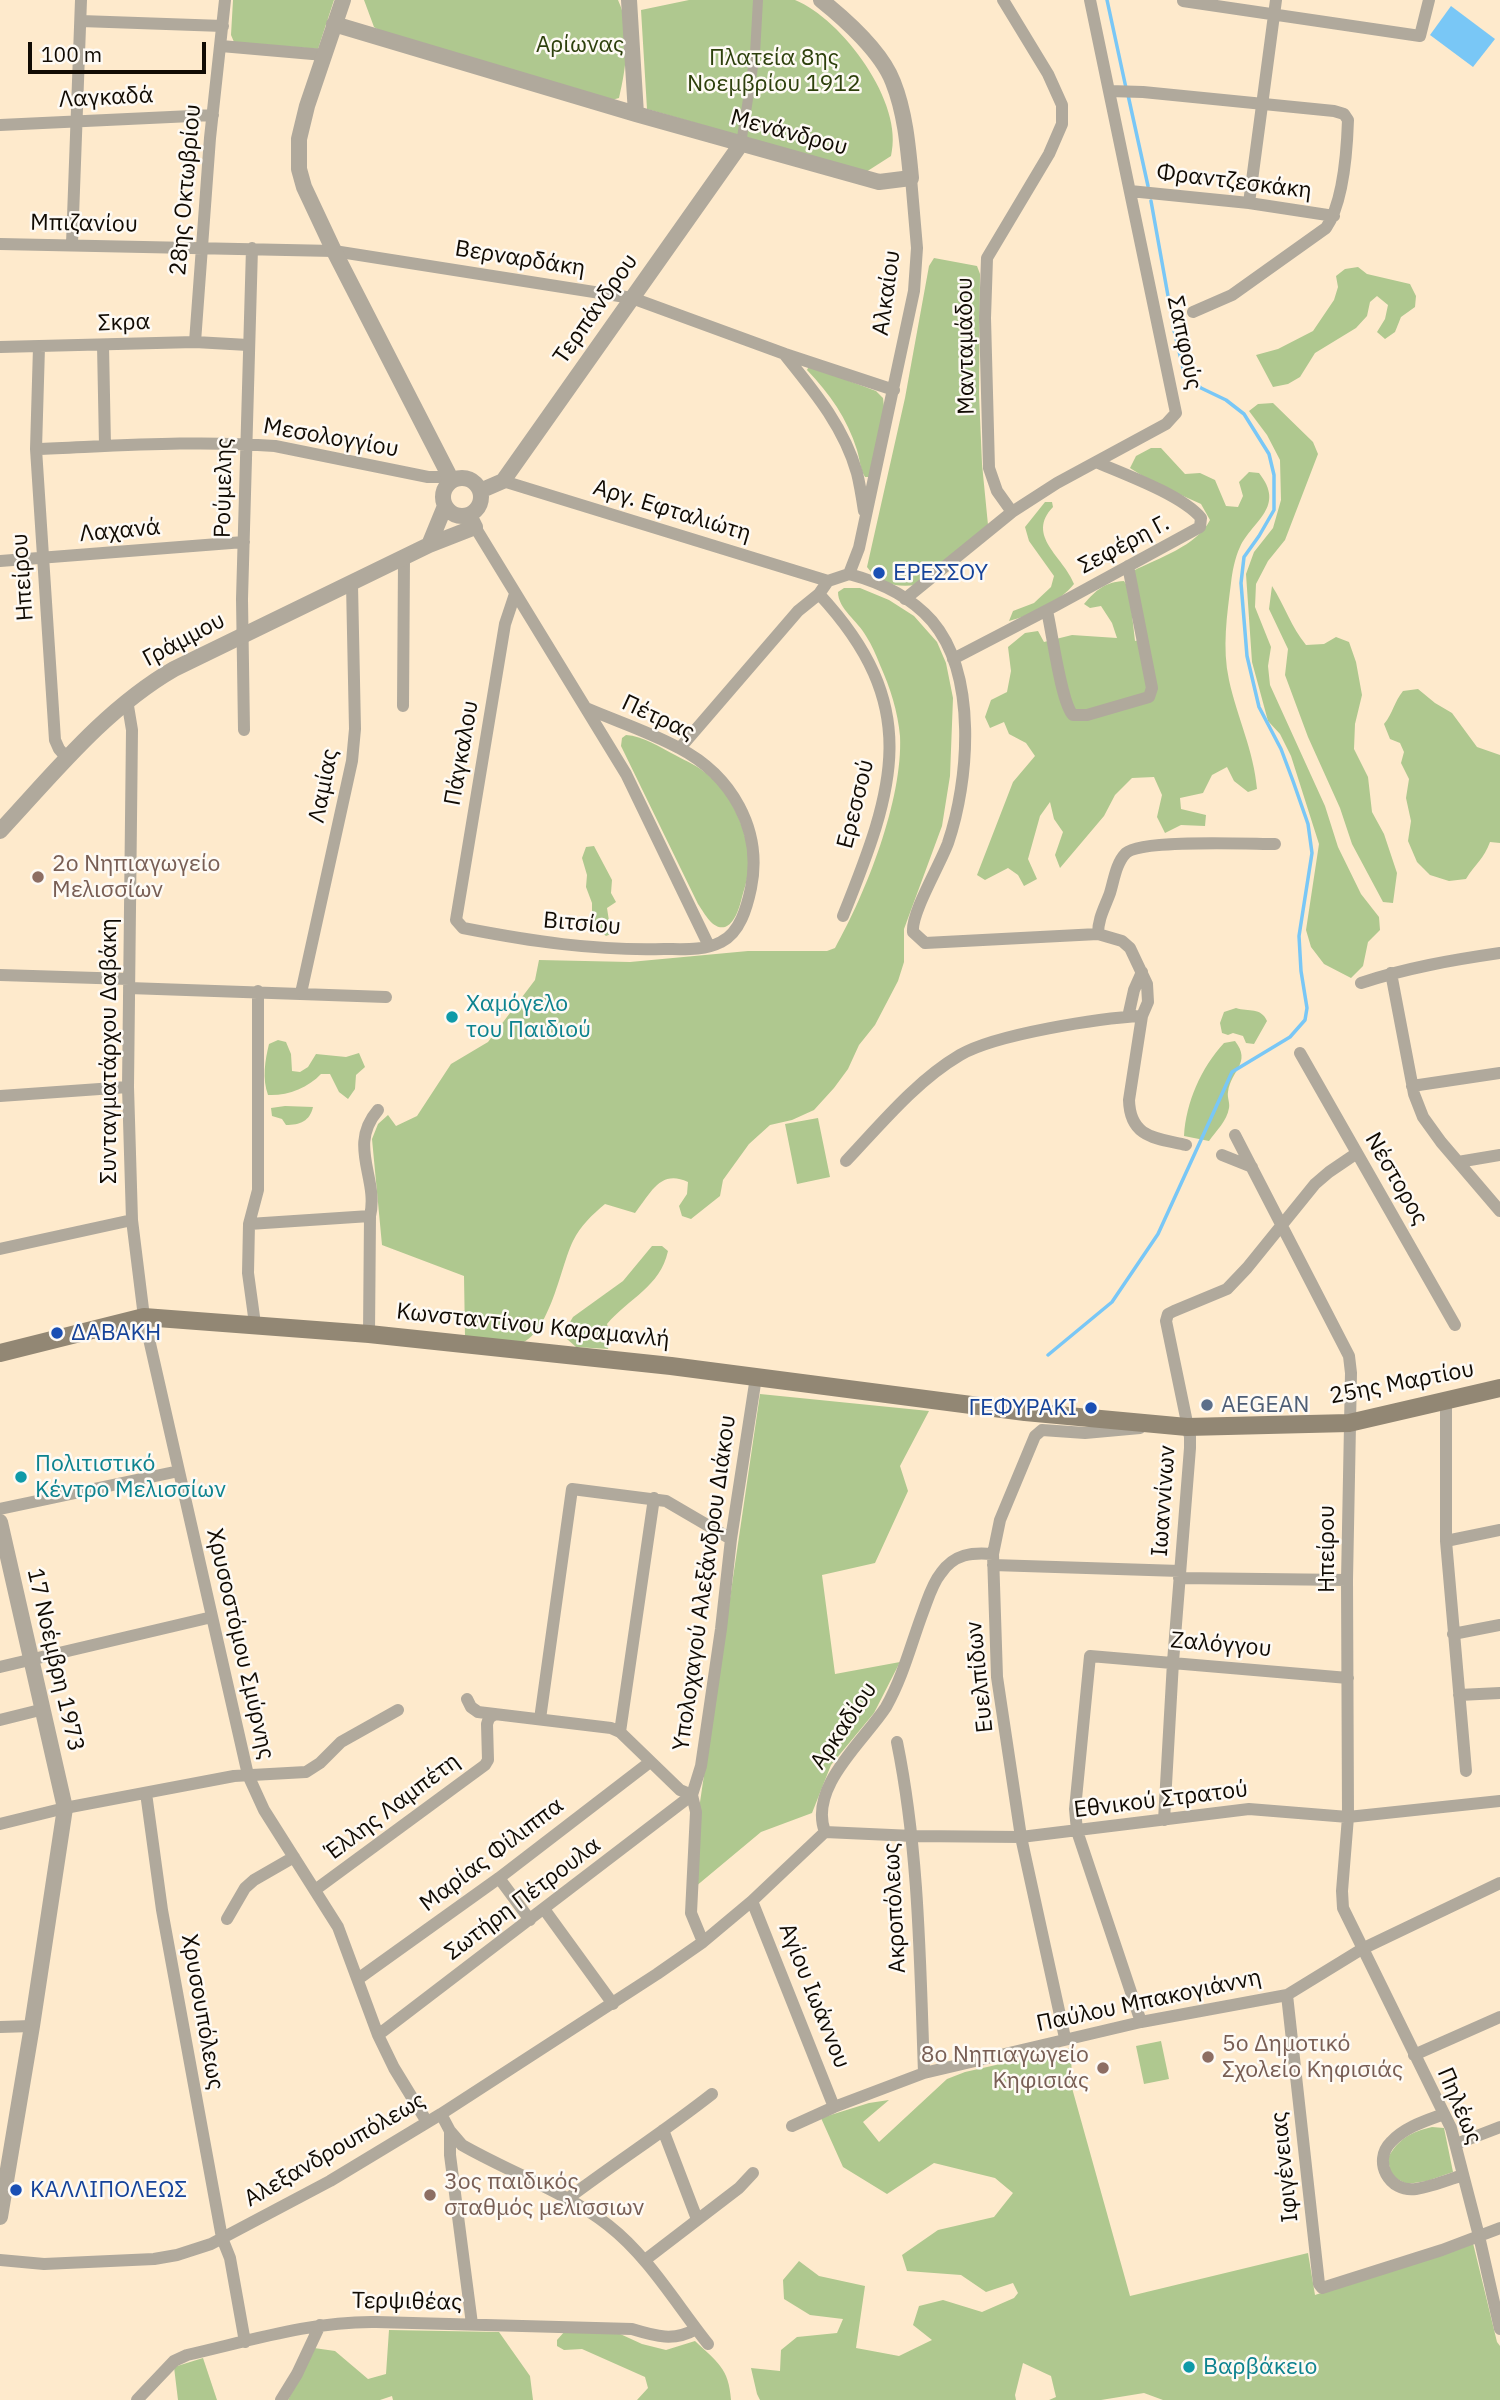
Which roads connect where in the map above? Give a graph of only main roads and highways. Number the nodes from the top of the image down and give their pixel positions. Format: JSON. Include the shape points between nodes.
{"nodes":[{"id":1,"x":0,"y":1353,"type":"edge"},
{"id":2,"x":1500,"y":1388,"type":"edge"},
{"id":3,"x":1063,"y":1416,"type":"joint"}],
"edges":[{"from":1,"to":3,"type":"main road","name":"Κωνσταντίνου Καραμανλή","via":[[144,1317],[369,1334],[671,1366]]},
{"from":2,"to":3,"type":"main road","name":"25ης Μαρτίου","via":[[1349,1423],[1187,1427]]}]}
